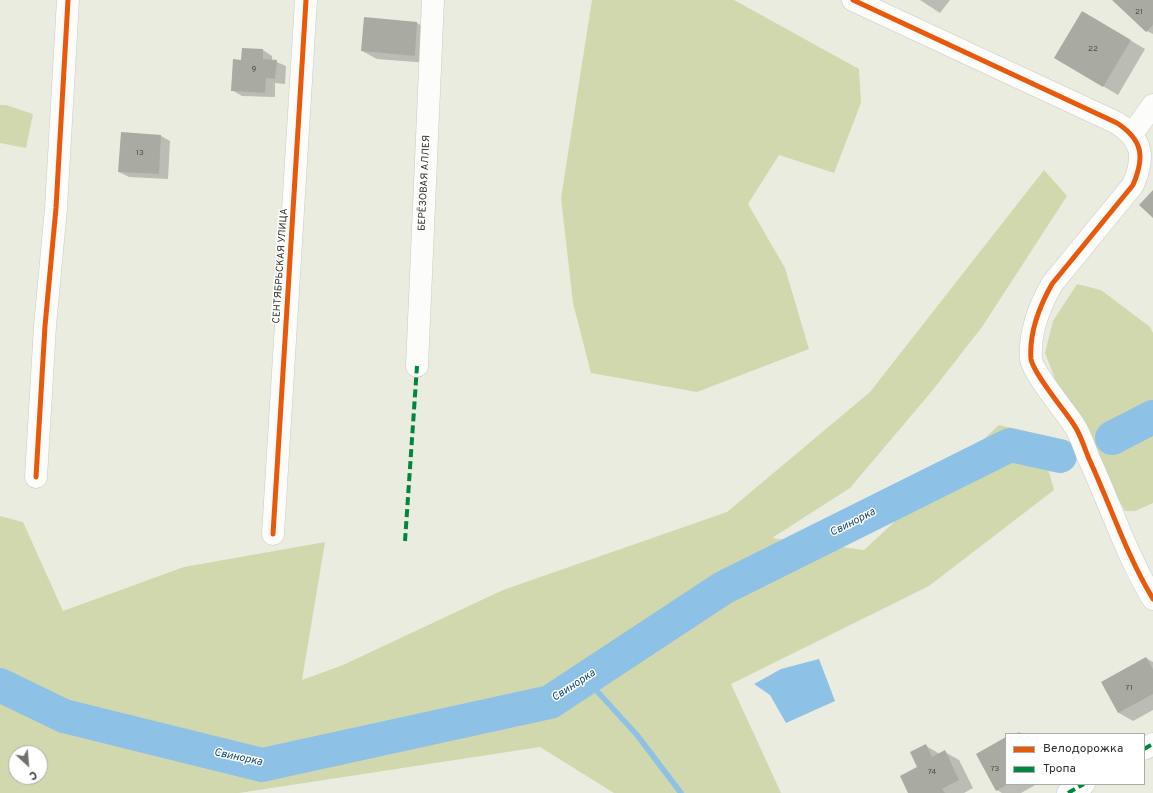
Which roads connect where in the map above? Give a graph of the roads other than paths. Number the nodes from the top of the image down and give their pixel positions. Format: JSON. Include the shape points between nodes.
{"nodes":[{"id":1,"x":68,"y":0,"type":"edge"},
{"id":2,"x":306,"y":0,"type":"edge"},
{"id":3,"x":433,"y":0,"type":"edge"},
{"id":4,"x":853,"y":0,"type":"edge"},
{"id":5,"x":1153,"y":105,"type":"edge"},
{"id":6,"x":1132,"y":134,"type":"junction"},
{"id":7,"x":417,"y":366,"type":"dead end"},
{"id":8,"x":36,"y":477,"type":"dead end"},
{"id":9,"x":273,"y":534,"type":"dead end"},
{"id":10,"x":1153,"y":599,"type":"edge"},
{"id":11,"x":1082,"y":785,"type":"edge"},
{"id":12,"x":1068,"y":793,"type":"edge"}],
"edges":[{"from":1,"to":8,"type":"street"},
{"from":2,"to":9,"type":"street","name":"СЕНТЯБРЬСКАЯ УЛИЦА"},
{"from":3,"to":7,"type":"street","name":"БЕРЁЗОВАЯ АЛЛЕЯ"},
{"from":4,"to":6,"type":"street","via":[[1117,122]]},
{"from":5,"to":6,"type":"street"},
{"from":6,"to":10,"type":"street","via":[[1141,158],[1133,185],[1052,284],[1041,302],[1034,323],[1031,361],[1036,372],[1075,426],[1118,527]]},
{"from":11,"to":12,"type":"street"}]}
